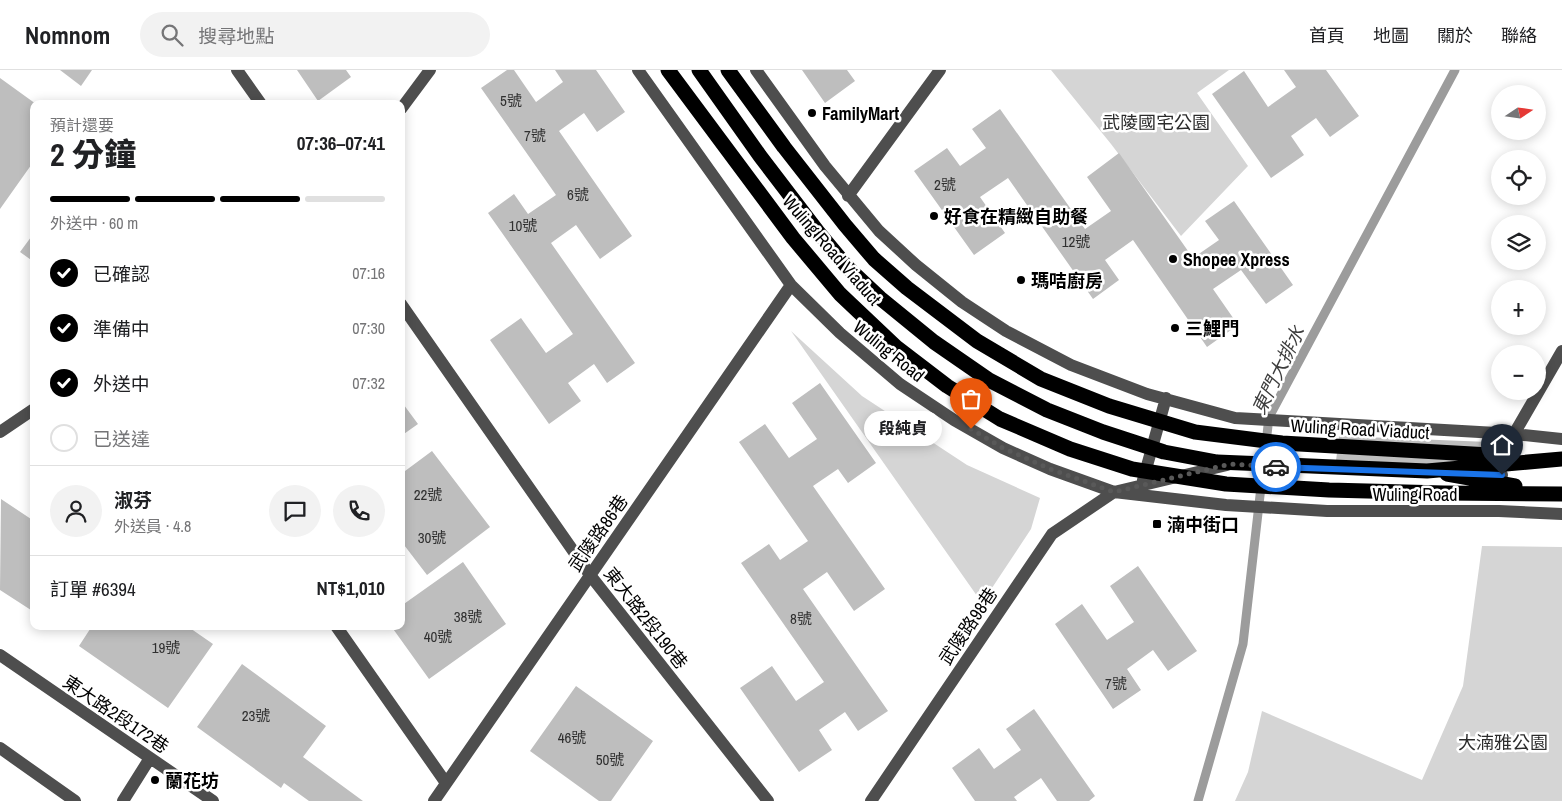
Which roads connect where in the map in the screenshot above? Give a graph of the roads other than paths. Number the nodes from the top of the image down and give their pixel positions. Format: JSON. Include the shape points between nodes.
{"nodes":[{"id":1,"x":237,"y":70,"type":"edge"},
{"id":2,"x":430,"y":70,"type":"edge"},
{"id":3,"x":638,"y":70,"type":"edge"},
{"id":4,"x":668,"y":70,"type":"edge"},
{"id":5,"x":699,"y":70,"type":"edge"},
{"id":6,"x":728,"y":70,"type":"edge"},
{"id":7,"x":756,"y":70,"type":"edge"},
{"id":8,"x":940,"y":70,"type":"edge"},
{"id":9,"x":258,"y":100,"type":"edge"},
{"id":10,"x":405,"y":104,"type":"edge"},
{"id":11,"x":848,"y":196,"type":"junction"},
{"id":12,"x":791,"y":286,"type":"junction"},
{"id":13,"x":405,"y":310,"type":"edge"},
{"id":14,"x":1562,"y":351,"type":"edge"},
{"id":15,"x":1166,"y":398,"type":"junction"},
{"id":16,"x":30,"y":412,"type":"edge"},
{"id":17,"x":0,"y":432,"type":"edge"},
{"id":18,"x":1514,"y":434,"type":"junction"},
{"id":19,"x":1562,"y":439,"type":"edge"},
{"id":20,"x":1562,"y":459,"type":"edge"},
{"id":21,"x":1426,"y":471,"type":"junction"},
{"id":22,"x":1502,"y":475,"type":"junction"},
{"id":23,"x":1142,"y":485,"type":"junction"},
{"id":24,"x":1114,"y":492,"type":"junction"},
{"id":25,"x":1560,"y":494,"type":"edge"},
{"id":26,"x":1499,"y":511,"type":"junction"},
{"id":27,"x":1562,"y":514,"type":"edge"},
{"id":28,"x":590,"y":575,"type":"junction"},
{"id":29,"x":339,"y":630,"type":"edge"},
{"id":30,"x":0,"y":655,"type":"edge"},
{"id":31,"x":0,"y":748,"type":"edge"},
{"id":32,"x":150,"y":758,"type":"junction"},
{"id":33,"x":446,"y":783,"type":"junction"},
{"id":34,"x":75,"y":801,"type":"edge"},
{"id":35,"x":123,"y":801,"type":"edge"},
{"id":36,"x":213,"y":801,"type":"edge"},
{"id":37,"x":434,"y":801,"type":"edge"},
{"id":38,"x":768,"y":801,"type":"edge"},
{"id":39,"x":871,"y":801,"type":"edge"}],
"edges":[{"from":1,"to":9,"type":"street"},
{"from":2,"to":10,"type":"street"},
{"from":3,"to":12,"type":"street","name":"Wuling Road"},
{"from":4,"to":25,"type":"highway","name":"Wuling Road Viaduct","via":[[793,238],[840,294],[896,347],[947,386],[1000,419],[1070,449],[1132,469],[1226,484],[1329,490]]},
{"from":5,"to":21,"type":"highway","via":[[760,156],[848,268],[934,342],[989,380],[1047,410],[1164,452],[1217,462]]},
{"from":6,"to":20,"type":"highway","name":"Wuling Road Viaduct","via":[[784,147],[874,259],[977,341],[1041,379],[1109,406],[1195,432],[1282,443]]},
{"from":7,"to":11,"type":"street"},
{"from":8,"to":11,"type":"street"},
{"from":11,"to":15,"type":"street","via":[[916,265],[962,302],[1006,331],[1071,365]]},
{"from":12,"to":24,"type":"street","name":"Wuling Road","via":[[900,384],[954,420],[1003,448]]},
{"from":12,"to":28,"type":"street","name":"武陵路86巷"},
{"from":13,"to":28,"type":"street","name":"東大路2段190巷"},
{"from":14,"to":18,"type":"street"},
{"from":15,"to":18,"type":"street","via":[[1235,418]]},
{"from":15,"to":23,"type":"street"},
{"from":16,"to":17,"type":"street"},
{"from":18,"to":19,"type":"street"},
{"from":18,"to":22,"type":"street"},
{"from":20,"to":21,"type":"highway"},
{"from":21,"to":25,"type":"highway"},
{"from":22,"to":23,"type":"street","via":[[1230,464]]},
{"from":22,"to":26,"type":"street"},
{"from":23,"to":24,"type":"street"},
{"from":24,"to":26,"type":"street","name":"Wuling Road","via":[[1226,505],[1328,511]]},
{"from":24,"to":39,"type":"street","name":"武陵路98巷","via":[[1052,534]]},
{"from":26,"to":27,"type":"street","name":"Wuling Road"},
{"from":28,"to":33,"type":"street","name":"武陵路86巷"},
{"from":28,"to":38,"type":"street","name":"東大路2段190巷"},
{"from":29,"to":33,"type":"street"},
{"from":30,"to":32,"type":"street","name":"東大路2段172巷"},
{"from":31,"to":34,"type":"street"},
{"from":32,"to":35,"type":"street"},
{"from":32,"to":36,"type":"street","name":"東大路2段172巷"},
{"from":33,"to":37,"type":"street","name":"武陵路86巷"}]}
